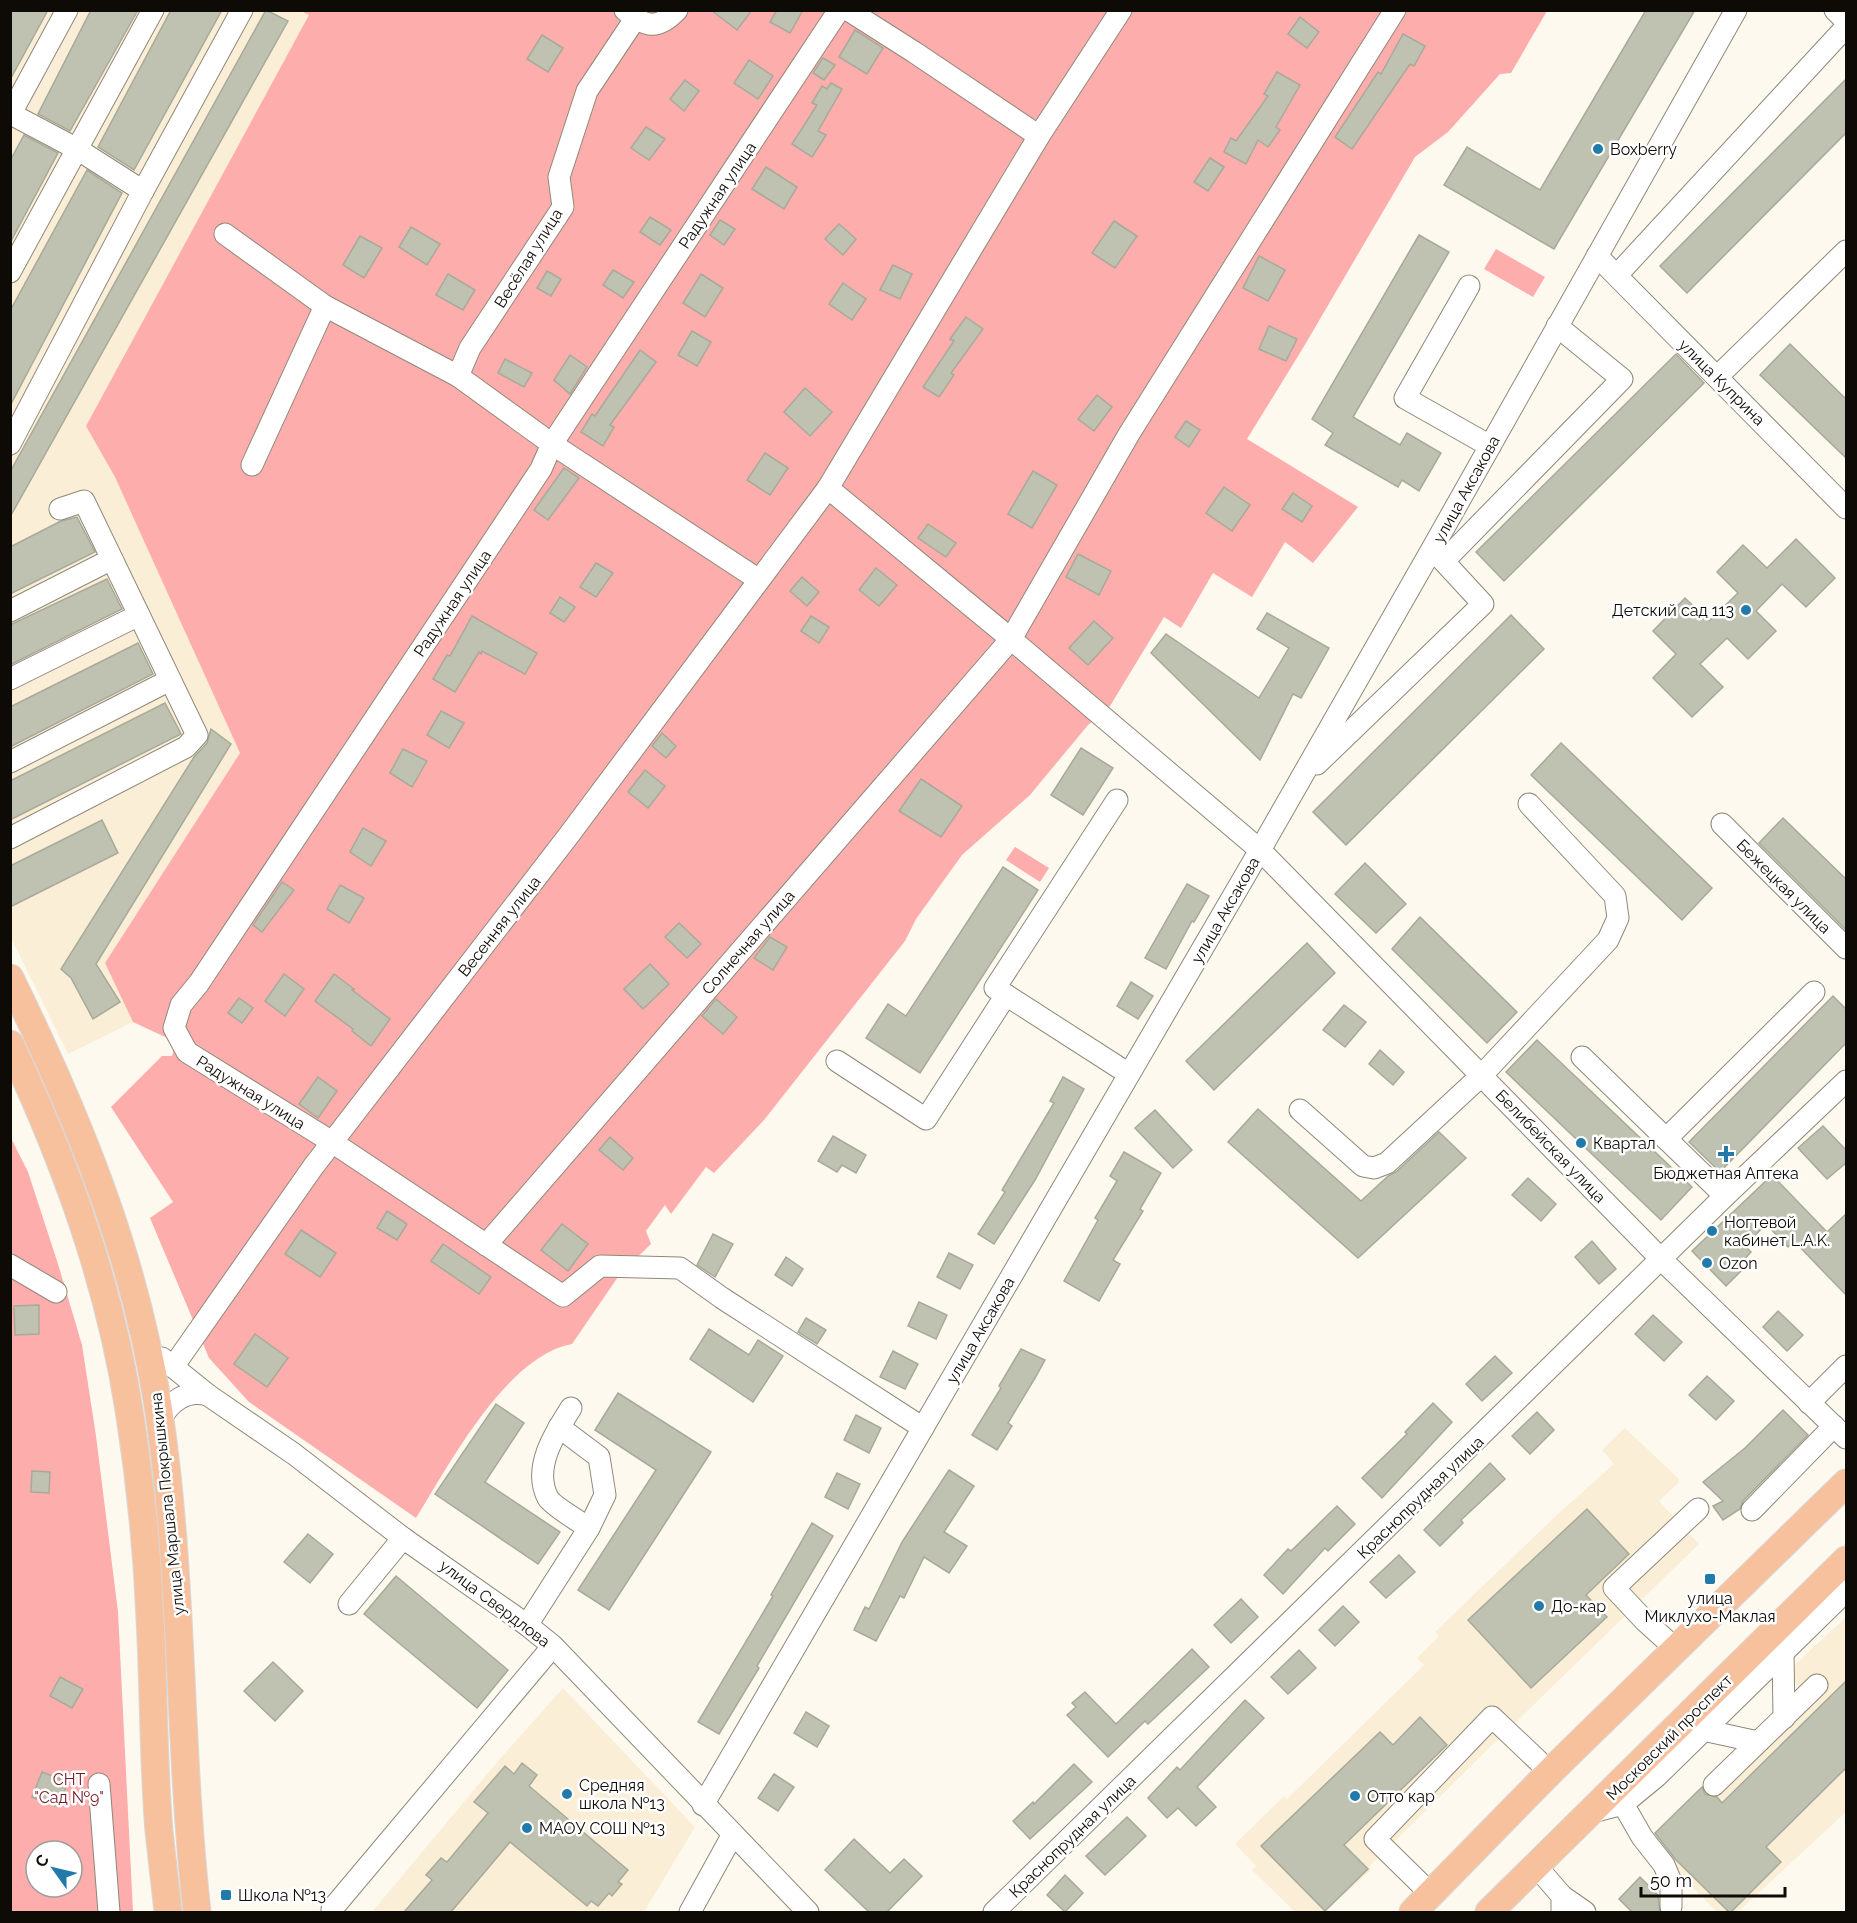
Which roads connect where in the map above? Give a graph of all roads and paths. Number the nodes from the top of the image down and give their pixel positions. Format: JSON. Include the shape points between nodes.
{"nodes":[{"id":1,"x":67,"y":10,"type":"edge"},
{"id":2,"x":153,"y":10,"type":"edge"},
{"id":3,"x":242,"y":10,"type":"edge"},
{"id":4,"x":677,"y":10,"type":"edge"},
{"id":5,"x":839,"y":10,"type":"edge"},
{"id":6,"x":848,"y":10,"type":"edge"},
{"id":7,"x":1121,"y":10,"type":"edge"},
{"id":8,"x":1395,"y":10,"type":"edge"},
{"id":9,"x":1736,"y":10,"type":"edge"},
{"id":10,"x":1835,"y":10,"type":"edge"},
{"id":11,"x":630,"y":15,"type":"edge"},
{"id":12,"x":1846,"y":21,"type":"edge"},
{"id":13,"x":1846,"y":27,"type":"edge"},
{"id":14,"x":11,"y":115,"type":"edge"},
{"id":15,"x":1039,"y":136,"type":"junction"},
{"id":16,"x":77,"y":148,"type":"junction"},
{"id":17,"x":143,"y":191,"type":"junction"},
{"id":18,"x":225,"y":234,"type":"dead end"},
{"id":19,"x":1846,"y":251,"type":"edge"},
{"id":20,"x":1597,"y":256,"type":"junction"},
{"id":21,"x":10,"y":272,"type":"edge"},
{"id":22,"x":1617,"y":275,"type":"junction"},
{"id":23,"x":1469,"y":286,"type":"dead end"},
{"id":24,"x":326,"y":306,"type":"junction"},
{"id":25,"x":1557,"y":326,"type":"junction"},
{"id":26,"x":458,"y":376,"type":"junction"},
{"id":27,"x":1717,"y":377,"type":"junction"},
{"id":28,"x":10,"y":444,"type":"edge"},
{"id":29,"x":552,"y":444,"type":"junction"},
{"id":30,"x":1490,"y":446,"type":"junction"},
{"id":31,"x":252,"y":465,"type":"dead end"},
{"id":32,"x":828,"y":488,"type":"junction"},
{"id":33,"x":1846,"y":508,"type":"edge"},
{"id":34,"x":60,"y":509,"type":"dead end"},
{"id":35,"x":1438,"y":555,"type":"junction"},
{"id":36,"x":112,"y":559,"type":"junction"},
{"id":37,"x":759,"y":580,"type":"junction"},
{"id":38,"x":10,"y":611,"type":"edge"},
{"id":39,"x":139,"y":615,"type":"junction"},
{"id":40,"x":1011,"y":639,"type":"junction"},
{"id":41,"x":10,"y":679,"type":"edge"},
{"id":42,"x":170,"y":680,"type":"junction"},
{"id":43,"x":10,"y":762,"type":"edge"},
{"id":44,"x":1299,"y":782,"type":"junction"},
{"id":45,"x":1117,"y":800,"type":"dead end"},
{"id":46,"x":1529,"y":804,"type":"dead end"},
{"id":47,"x":1722,"y":824,"type":"dead end"},
{"id":48,"x":10,"y":838,"type":"edge"},
{"id":49,"x":1260,"y":850,"type":"junction"},
{"id":50,"x":1846,"y":948,"type":"edge"},
{"id":51,"x":10,"y":978,"type":"edge"},
{"id":52,"x":1814,"y":992,"type":"dead end"},
{"id":53,"x":1006,"y":995,"type":"junction"},
{"id":54,"x":10,"y":1044,"type":"edge"},
{"id":55,"x":1582,"y":1057,"type":"dead end"},
{"id":56,"x":837,"y":1061,"type":"dead end"},
{"id":57,"x":1129,"y":1074,"type":"junction"},
{"id":58,"x":1482,"y":1075,"type":"junction"},
{"id":59,"x":1846,"y":1081,"type":"edge"},
{"id":60,"x":1300,"y":1110,"type":"dead end"},
{"id":61,"x":1666,"y":1139,"type":"junction"},
{"id":62,"x":332,"y":1142,"type":"junction"},
{"id":63,"x":1725,"y":1196,"type":"junction"},
{"id":64,"x":486,"y":1245,"type":"junction"},
{"id":65,"x":1662,"y":1260,"type":"junction"},
{"id":66,"x":10,"y":1265,"type":"edge"},
{"id":67,"x":56,"y":1292,"type":"dead end"},
{"id":68,"x":145,"y":1337,"type":"junction"},
{"id":69,"x":1846,"y":1366,"type":"edge"},
{"id":70,"x":173,"y":1367,"type":"junction"},
{"id":71,"x":208,"y":1395,"type":"junction"},
{"id":72,"x":1809,"y":1402,"type":"junction"},
{"id":73,"x":571,"y":1408,"type":"dead end"},
{"id":74,"x":160,"y":1421,"type":"junction"},
{"id":75,"x":559,"y":1426,"type":"junction"},
{"id":76,"x":923,"y":1428,"type":"junction"},
{"id":77,"x":1840,"y":1432,"type":"edge"},
{"id":78,"x":1846,"y":1483,"type":"edge"},
{"id":79,"x":1698,"y":1509,"type":"dead end"},
{"id":80,"x":1752,"y":1510,"type":"dead end"},
{"id":81,"x":589,"y":1528,"type":"junction"},
{"id":82,"x":403,"y":1538,"type":"junction"},
{"id":83,"x":1846,"y":1560,"type":"edge"},
{"id":84,"x":1846,"y":1591,"type":"edge"},
{"id":85,"x":349,"y":1604,"type":"dead end"},
{"id":86,"x":527,"y":1624,"type":"junction"},
{"id":87,"x":553,"y":1646,"type":"junction"},
{"id":88,"x":1783,"y":1652,"type":"junction"},
{"id":89,"x":1670,"y":1657,"type":"junction"},
{"id":90,"x":1817,"y":1685,"type":"dead end"},
{"id":91,"x":1784,"y":1718,"type":"junction"},
{"id":92,"x":1703,"y":1730,"type":"junction"},
{"id":93,"x":1758,"y":1742,"type":"junction"},
{"id":94,"x":1550,"y":1772,"type":"junction"},
{"id":95,"x":99,"y":1784,"type":"dead end"},
{"id":96,"x":1714,"y":1785,"type":"dead end"},
{"id":97,"x":703,"y":1804,"type":"junction"},
{"id":98,"x":1623,"y":1804,"type":"junction"},
{"id":99,"x":1592,"y":1812,"type":"junction"},
{"id":100,"x":733,"y":1834,"type":"junction"},
{"id":101,"x":1536,"y":1866,"type":"junction"},
{"id":102,"x":1422,"y":1903,"type":"edge"},
{"id":103,"x":1562,"y":1904,"type":"edge"},
{"id":104,"x":1671,"y":1907,"type":"dead end"},
{"id":105,"x":332,"y":1909,"type":"dead end"},
{"id":106,"x":109,"y":1912,"type":"edge"},
{"id":107,"x":168,"y":1912,"type":"edge"},
{"id":108,"x":197,"y":1912,"type":"edge"},
{"id":109,"x":690,"y":1912,"type":"edge"},
{"id":110,"x":808,"y":1912,"type":"edge"},
{"id":111,"x":994,"y":1912,"type":"edge"},
{"id":112,"x":1490,"y":1912,"type":"edge"},
{"id":113,"x":1585,"y":1912,"type":"edge"}],
"edges":[{"from":1,"to":14,"type":"street"},
{"from":2,"to":16,"type":"street"},
{"from":3,"to":17,"type":"street"},
{"from":4,"to":11,"type":"street","name":"Весёлая улица","via":[[666,21],[651,25]]},
{"from":5,"to":29,"type":"street","name":"Радужная улица"},
{"from":6,"to":15,"type":"street"},
{"from":7,"to":15,"type":"street","name":"Весенняя улица"},
{"from":8,"to":40,"type":"street","name":"Солнечная улица","via":[[1129,434]]},
{"from":9,"to":20,"type":"street","name":"улица Аксакова"},
{"from":10,"to":12,"type":"street"},
{"from":11,"to":26,"type":"street","name":"Весёлая улица","via":[[587,91],[558,177],[563,207],[470,348]]},
{"from":13,"to":22,"type":"street"},
{"from":14,"to":16,"type":"street"},
{"from":15,"to":32,"type":"street","name":"Весенняя улица"},
{"from":16,"to":17,"type":"street"},
{"from":16,"to":21,"type":"street"},
{"from":17,"to":28,"type":"street"},
{"from":18,"to":24,"type":"street"},
{"from":19,"to":27,"type":"street"},
{"from":20,"to":22,"type":"street","name":"улица Куприна"},
{"from":20,"to":25,"type":"street","name":"улица Аксакова"},
{"from":22,"to":27,"type":"street","name":"улица Куприна"},
{"from":23,"to":30,"type":"street","via":[[1405,398]]},
{"from":24,"to":26,"type":"street"},
{"from":24,"to":31,"type":"street"},
{"from":25,"to":30,"type":"street","name":"улица Аксакова"},
{"from":25,"to":35,"type":"street","via":[[1622,379]]},
{"from":26,"to":29,"type":"street"},
{"from":27,"to":33,"type":"street","name":"улица Куприна"},
{"from":29,"to":37,"type":"street"},
{"from":29,"to":62,"type":"street","name":"Радужная улица","via":[[541,470],[181,1005],[174,1028],[187,1052]]},
{"from":30,"to":35,"type":"street","name":"улица Аксакова"},
{"from":32,"to":37,"type":"street","name":"Весенняя улица"},
{"from":32,"to":40,"type":"street","name":"Белибейская улица"},
{"from":34,"to":36,"type":"street","via":[[84,501]]},
{"from":35,"to":44,"type":"street","name":"улица Аксакова"},
{"from":35,"to":44,"type":"street","via":[[1483,604]]},
{"from":36,"to":38,"type":"street"},
{"from":36,"to":39,"type":"street"},
{"from":37,"to":62,"type":"street","name":"Весенняя улица"},
{"from":39,"to":41,"type":"street"},
{"from":39,"to":42,"type":"street"},
{"from":40,"to":49,"type":"street","name":"Белибейская улица"},
{"from":40,"to":64,"type":"street","name":"Солнечная улица"},
{"from":42,"to":43,"type":"street"},
{"from":42,"to":48,"type":"street","via":[[197,735],[186,747]]},
{"from":44,"to":49,"type":"street","name":"улица Аксакова"},
{"from":45,"to":53,"type":"street","via":[[995,988]]},
{"from":46,"to":58,"type":"street","via":[[1615,896],[1618,918],[1608,940]]},
{"from":47,"to":50,"type":"street","name":"Бежецкая улица"},
{"from":49,"to":57,"type":"street","name":"улица Аксакова"},
{"from":49,"to":58,"type":"street","name":"Белибейская улица"},
{"from":51,"to":68,"type":"main road","name":"улица Маршала Покрышкина","via":[[95,1168],[124,1254]]},
{"from":52,"to":61,"type":"street"},
{"from":53,"to":56,"type":"street","via":[[926,1119]]},
{"from":53,"to":57,"type":"street"},
{"from":54,"to":107,"type":"main road","name":"улица Маршала Покрышкина","via":[[79,1209],[107,1300],[125,1382],[144,1535],[158,1811]]},
{"from":55,"to":61,"type":"street"},
{"from":57,"to":76,"type":"street","name":"улица Аксакова"},
{"from":58,"to":60,"type":"street","via":[[1387,1163],[1374,1168],[1363,1166]]},
{"from":58,"to":65,"type":"street","name":"Белибейская улица"},
{"from":59,"to":63,"type":"street","name":"Краснопрудная улица"},
{"from":61,"to":63,"type":"street"},
{"from":62,"to":64,"type":"street","name":"Радужная улица"},
{"from":62,"to":70,"type":"street","name":"Весенняя улица"},
{"from":63,"to":65,"type":"street","name":"Краснопрудная улица"},
{"from":64,"to":76,"type":"street","name":"Радужная улица","via":[[563,1296],[600,1266],[680,1268]]},
{"from":65,"to":72,"type":"street","name":"Белибейская улица"},
{"from":65,"to":111,"type":"street","name":"Краснопрудная улица"},
{"from":66,"to":67,"type":"street"},
{"from":68,"to":70,"type":"street","name":"улица Свердлова"},
{"from":68,"to":74,"type":"main road","name":"улица Маршала Покрышкина"},
{"from":69,"to":72,"type":"street"},
{"from":70,"to":71,"type":"street","name":"улица Свердлова"},
{"from":71,"to":74,"type":"street","via":[[193,1393],[180,1397]]},
{"from":71,"to":82,"type":"street","name":"улица Свердлова","via":[[294,1454]]},
{"from":72,"to":77,"type":"street","name":"Белибейская улица"},
{"from":73,"to":75,"type":"street"},
{"from":74,"to":108,"type":"main road","name":"улица Маршала Покрышкина","via":[[175,1558]]},
{"from":75,"to":81,"type":"street","via":[[599,1457],[605,1496]]},
{"from":75,"to":81,"type":"street","via":[[542,1474],[549,1499]]},
{"from":76,"to":97,"type":"street","name":"улица Аксакова"},
{"from":77,"to":80,"type":"street"},
{"from":78,"to":89,"type":"main road"},
{"from":79,"to":89,"type":"street","via":[[1614,1588],[1645,1621]]},
{"from":81,"to":86,"type":"street"},
{"from":82,"to":85,"type":"street"},
{"from":82,"to":86,"type":"street","name":"улица Свердлова"},
{"from":83,"to":99,"type":"main road","name":"Московский проспект"},
{"from":84,"to":88,"type":"street"},
{"from":86,"to":87,"type":"street","name":"улица Свердлова"},
{"from":87,"to":97,"type":"street","name":"улица Свердлова"},
{"from":87,"to":105,"type":"street"},
{"from":88,"to":91,"type":"street"},
{"from":88,"to":92,"type":"street"},
{"from":89,"to":94,"type":"main road"},
{"from":90,"to":91,"type":"street"},
{"from":91,"to":93,"type":"street"},
{"from":92,"to":93,"type":"street"},
{"from":92,"to":98,"type":"street"},
{"from":93,"to":96,"type":"street"},
{"from":94,"to":102,"type":"main road"},
{"from":94,"to":102,"type":"street","via":[[1492,1717],[1375,1839]]},
{"from":95,"to":106,"type":"street"},
{"from":97,"to":100,"type":"street","name":"улица Свердлова"},
{"from":98,"to":99,"type":"street"},
{"from":98,"to":104,"type":"street","via":[[1664,1865],[1671,1882]]},
{"from":99,"to":101,"type":"main road","name":"Московский проспект"},
{"from":100,"to":109,"type":"street"},
{"from":100,"to":110,"type":"street","name":"улица Свердлова"},
{"from":101,"to":103,"type":"street"},
{"from":101,"to":112,"type":"main road","name":"Московский проспект"},
{"from":103,"to":113,"type":"street"}]}
